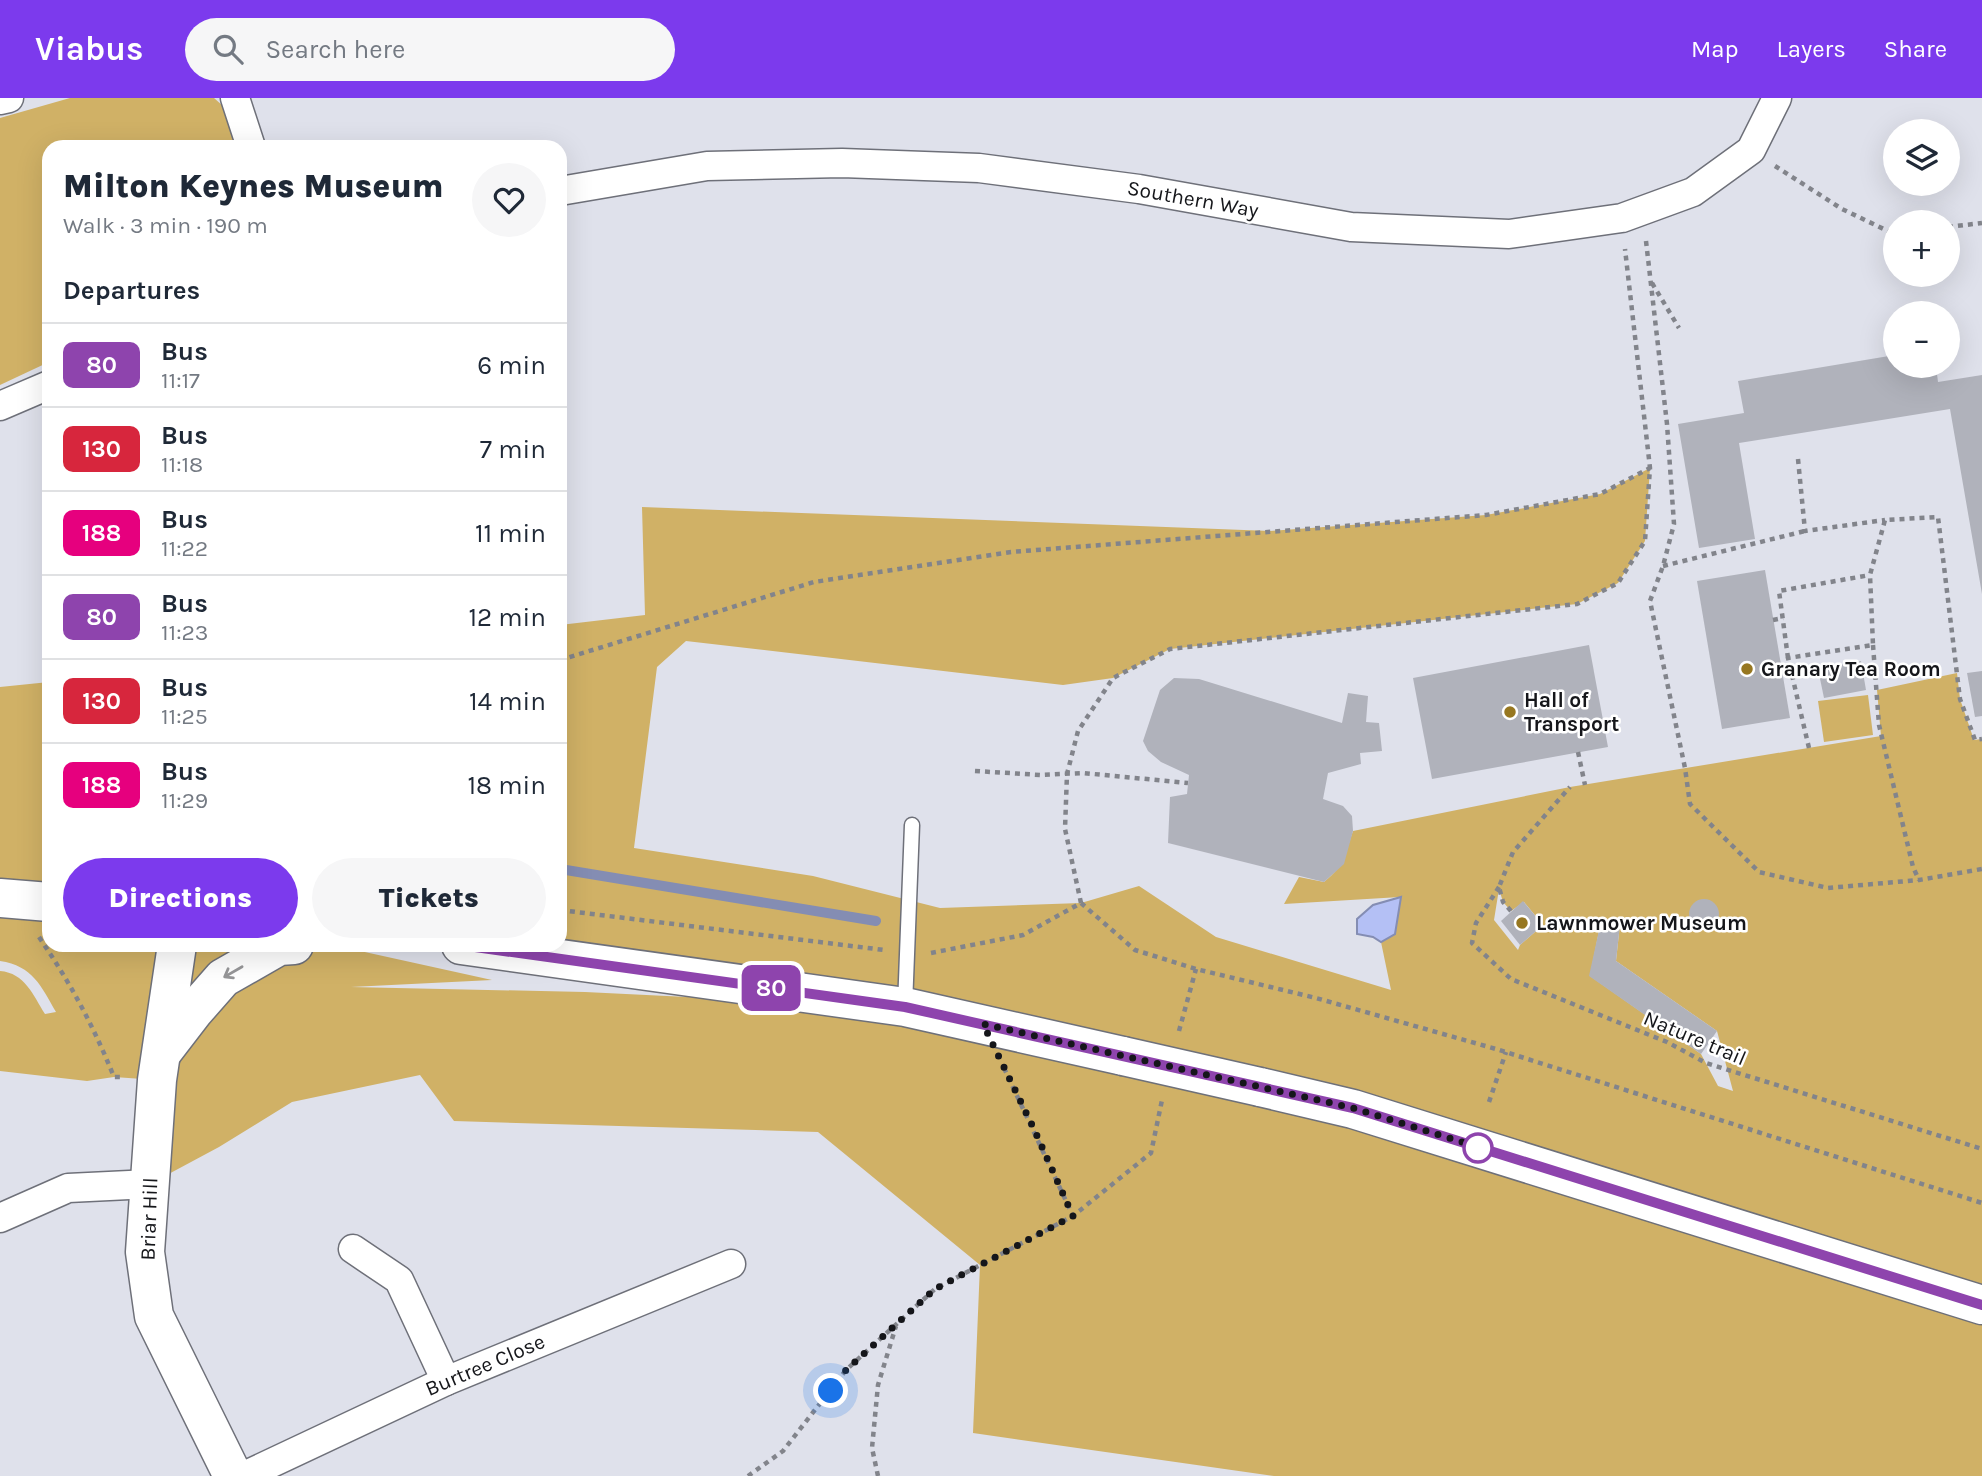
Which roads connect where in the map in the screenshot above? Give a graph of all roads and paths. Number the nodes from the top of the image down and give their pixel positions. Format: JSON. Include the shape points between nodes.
{"nodes":[{"id":1,"x":9,"y":98,"type":"edge"},
{"id":2,"x":235,"y":98,"type":"edge"},
{"id":3,"x":1777,"y":98,"type":"edge"},
{"id":4,"x":0,"y":100,"type":"edge"},
{"id":5,"x":249,"y":140,"type":"edge"},
{"id":6,"x":1751,"y":150,"type":"junction"},
{"id":7,"x":567,"y":190,"type":"edge"},
{"id":8,"x":1632,"y":214,"type":"junction"},
{"id":9,"x":1982,"y":223,"type":"edge"},
{"id":10,"x":1960,"y":226,"type":"edge"},
{"id":11,"x":1883,"y":229,"type":"edge"},
{"id":12,"x":1650,"y":279,"type":"junction"},
{"id":13,"x":1679,"y":328,"type":"dead end"},
{"id":14,"x":42,"y":388,"type":"edge"},
{"id":15,"x":0,"y":406,"type":"edge"},
{"id":16,"x":1798,"y":459,"type":"dead end"},
{"id":17,"x":1650,"y":468,"type":"junction"},
{"id":18,"x":1885,"y":520,"type":"junction"},
{"id":19,"x":1805,"y":531,"type":"junction"},
{"id":20,"x":1663,"y":566,"type":"junction"},
{"id":21,"x":1870,"y":575,"type":"junction"},
{"id":22,"x":1783,"y":618,"type":"junction"},
{"id":23,"x":1773,"y":620,"type":"dead end"},
{"id":24,"x":1874,"y":645,"type":"junction"},
{"id":25,"x":567,"y":658,"type":"edge"},
{"id":26,"x":1788,"y":658,"type":"junction"},
{"id":27,"x":1982,"y":739,"type":"edge"},
{"id":28,"x":1809,"y":748,"type":"dead end"},
{"id":29,"x":1578,"y":752,"type":"dead end"},
{"id":30,"x":975,"y":771,"type":"dead end"},
{"id":31,"x":1067,"y":774,"type":"junction"},
{"id":32,"x":1188,"y":783,"type":"dead end"},
{"id":33,"x":1585,"y":785,"type":"dead end"},
{"id":34,"x":1570,"y":787,"type":"dead end"},
{"id":35,"x":912,"y":825,"type":"dead end"},
{"id":36,"x":1982,"y":869,"type":"edge"},
{"id":37,"x":1919,"y":880,"type":"junction"},
{"id":38,"x":1499,"y":887,"type":"junction"},
{"id":39,"x":0,"y":898,"type":"edge"},
{"id":40,"x":42,"y":901,"type":"edge"},
{"id":41,"x":1081,"y":903,"type":"junction"},
{"id":42,"x":567,"y":911,"type":"edge"},
{"id":43,"x":1511,"y":911,"type":"dead end"},
{"id":44,"x":26,"y":937,"type":"dead end"},
{"id":45,"x":42,"y":941,"type":"edge"},
{"id":46,"x":49,"y":952,"type":"edge"},
{"id":47,"x":176,"y":952,"type":"edge"},
{"id":48,"x":268,"y":952,"type":"edge"},
{"id":49,"x":511,"y":952,"type":"edge"},
{"id":50,"x":908,"y":953,"type":"junction"},
{"id":51,"x":1196,"y":969,"type":"junction"},
{"id":52,"x":905,"y":1007,"type":"junction"},
{"id":53,"x":983,"y":1024,"type":"junction"},
{"id":54,"x":1176,"y":1042,"type":"dead end"},
{"id":55,"x":1506,"y":1052,"type":"junction"},
{"id":56,"x":159,"y":1067,"type":"junction"},
{"id":57,"x":1164,"y":1091,"type":"dead end"},
{"id":58,"x":1489,"y":1101,"type":"dead end"},
{"id":59,"x":1982,"y":1149,"type":"edge"},
{"id":60,"x":150,"y":1184,"type":"junction"},
{"id":61,"x":1982,"y":1203,"type":"edge"},
{"id":62,"x":1073,"y":1216,"type":"junction"},
{"id":63,"x":0,"y":1218,"type":"edge"},
{"id":64,"x":353,"y":1249,"type":"dead end"},
{"id":65,"x":731,"y":1264,"type":"dead end"},
{"id":66,"x":1982,"y":1305,"type":"edge"},
{"id":67,"x":896,"y":1324,"type":"junction"},
{"id":68,"x":446,"y":1381,"type":"junction"},
{"id":69,"x":233,"y":1476,"type":"edge"},
{"id":70,"x":244,"y":1476,"type":"edge"},
{"id":71,"x":748,"y":1476,"type":"edge"},
{"id":72,"x":878,"y":1476,"type":"edge"}],
"edges":[{"from":1,"to":4,"type":"street"},
{"from":2,"to":5,"type":"street"},
{"from":3,"to":6,"type":"street","name":"Southern Way"},
{"from":6,"to":8,"type":"street","name":"Southern Way","via":[[1693,192]]},
{"from":6,"to":11,"type":"path","via":[[1842,209]]},
{"from":7,"to":8,"type":"street","name":"Southern Way","via":[[707,166],[856,164],[979,168],[1139,189],[1351,227],[1509,234]]},
{"from":8,"to":12,"type":"path"},
{"from":8,"to":17,"type":"path"},
{"from":9,"to":10,"type":"path"},
{"from":12,"to":13,"type":"path"},
{"from":12,"to":20,"type":"path","via":[[1674,524]]},
{"from":14,"to":15,"type":"street"},
{"from":16,"to":19,"type":"path"},
{"from":17,"to":25,"type":"path","via":[[1600,494],[1486,515],[1011,552],[814,582]]},
{"from":17,"to":31,"type":"path","via":[[1645,541],[1618,583],[1577,604],[1170,649],[1113,678],[1078,731]]},
{"from":18,"to":19,"type":"path"},
{"from":18,"to":21,"type":"path"},
{"from":18,"to":27,"type":"path","via":[[1938,517],[1960,699],[1975,740]]},
{"from":19,"to":20,"type":"path"},
{"from":20,"to":37,"type":"path","via":[[1650,601],[1690,804],[1759,872],[1828,888]]},
{"from":21,"to":22,"type":"path","via":[[1779,591]]},
{"from":21,"to":24,"type":"path"},
{"from":22,"to":23,"type":"path"},
{"from":22,"to":26,"type":"path"},
{"from":24,"to":26,"type":"path"},
{"from":24,"to":37,"type":"path","via":[[1879,725]]},
{"from":26,"to":28,"type":"path"},
{"from":29,"to":33,"type":"path"},
{"from":30,"to":31,"type":"path"},
{"from":31,"to":32,"type":"path"},
{"from":31,"to":41,"type":"path","via":[[1065,829]]},
{"from":34,"to":38,"type":"path","via":[[1513,852]]},
{"from":35,"to":50,"type":"lane"},
{"from":36,"to":37,"type":"path"},
{"from":38,"to":43,"type":"path"},
{"from":38,"to":59,"type":"path","name":"Nature trail","via":[[1476,923],[1472,943],[1511,979],[1667,1042],[1706,1063]]},
{"from":39,"to":40,"type":"street"},
{"from":41,"to":50,"type":"path","via":[[1023,935],[934,953]]},
{"from":41,"to":51,"type":"path","via":[[1135,950]]},
{"from":42,"to":50,"type":"path"},
{"from":44,"to":45,"type":"path"},
{"from":46,"to":56,"type":"path","via":[[73,987],[114,1077]]},
{"from":47,"to":56,"type":"street","name":"Briar Hill"},
{"from":48,"to":56,"type":"street","one_way":true,"via":[[223,978],[194,1011]]},
{"from":49,"to":52,"type":"street"},
{"from":50,"to":52,"type":"lane"},
{"from":51,"to":54,"type":"path"},
{"from":51,"to":55,"type":"path"},
{"from":52,"to":53,"type":"street"},
{"from":53,"to":62,"type":"path"},
{"from":53,"to":66,"type":"street","bridge":true,"via":[[1353,1108]]},
{"from":55,"to":58,"type":"path"},
{"from":55,"to":61,"type":"path"},
{"from":56,"to":60,"type":"street","name":"Briar Hill"},
{"from":57,"to":62,"type":"path","via":[[1151,1153]]},
{"from":60,"to":63,"type":"street","via":[[68,1188]]},
{"from":60,"to":69,"type":"street","name":"Briar Hill","via":[[145,1252],[154,1316]]},
{"from":62,"to":67,"type":"path","via":[[935,1289]]},
{"from":64,"to":68,"type":"street","via":[[399,1280]]},
{"from":65,"to":68,"type":"street","name":"Burtree Close"},
{"from":67,"to":71,"type":"path","via":[[846,1370],[783,1451]]},
{"from":67,"to":72,"type":"path","via":[[878,1385],[872,1448]]},
{"from":68,"to":70,"type":"street","name":"Burtree Close"}]}
